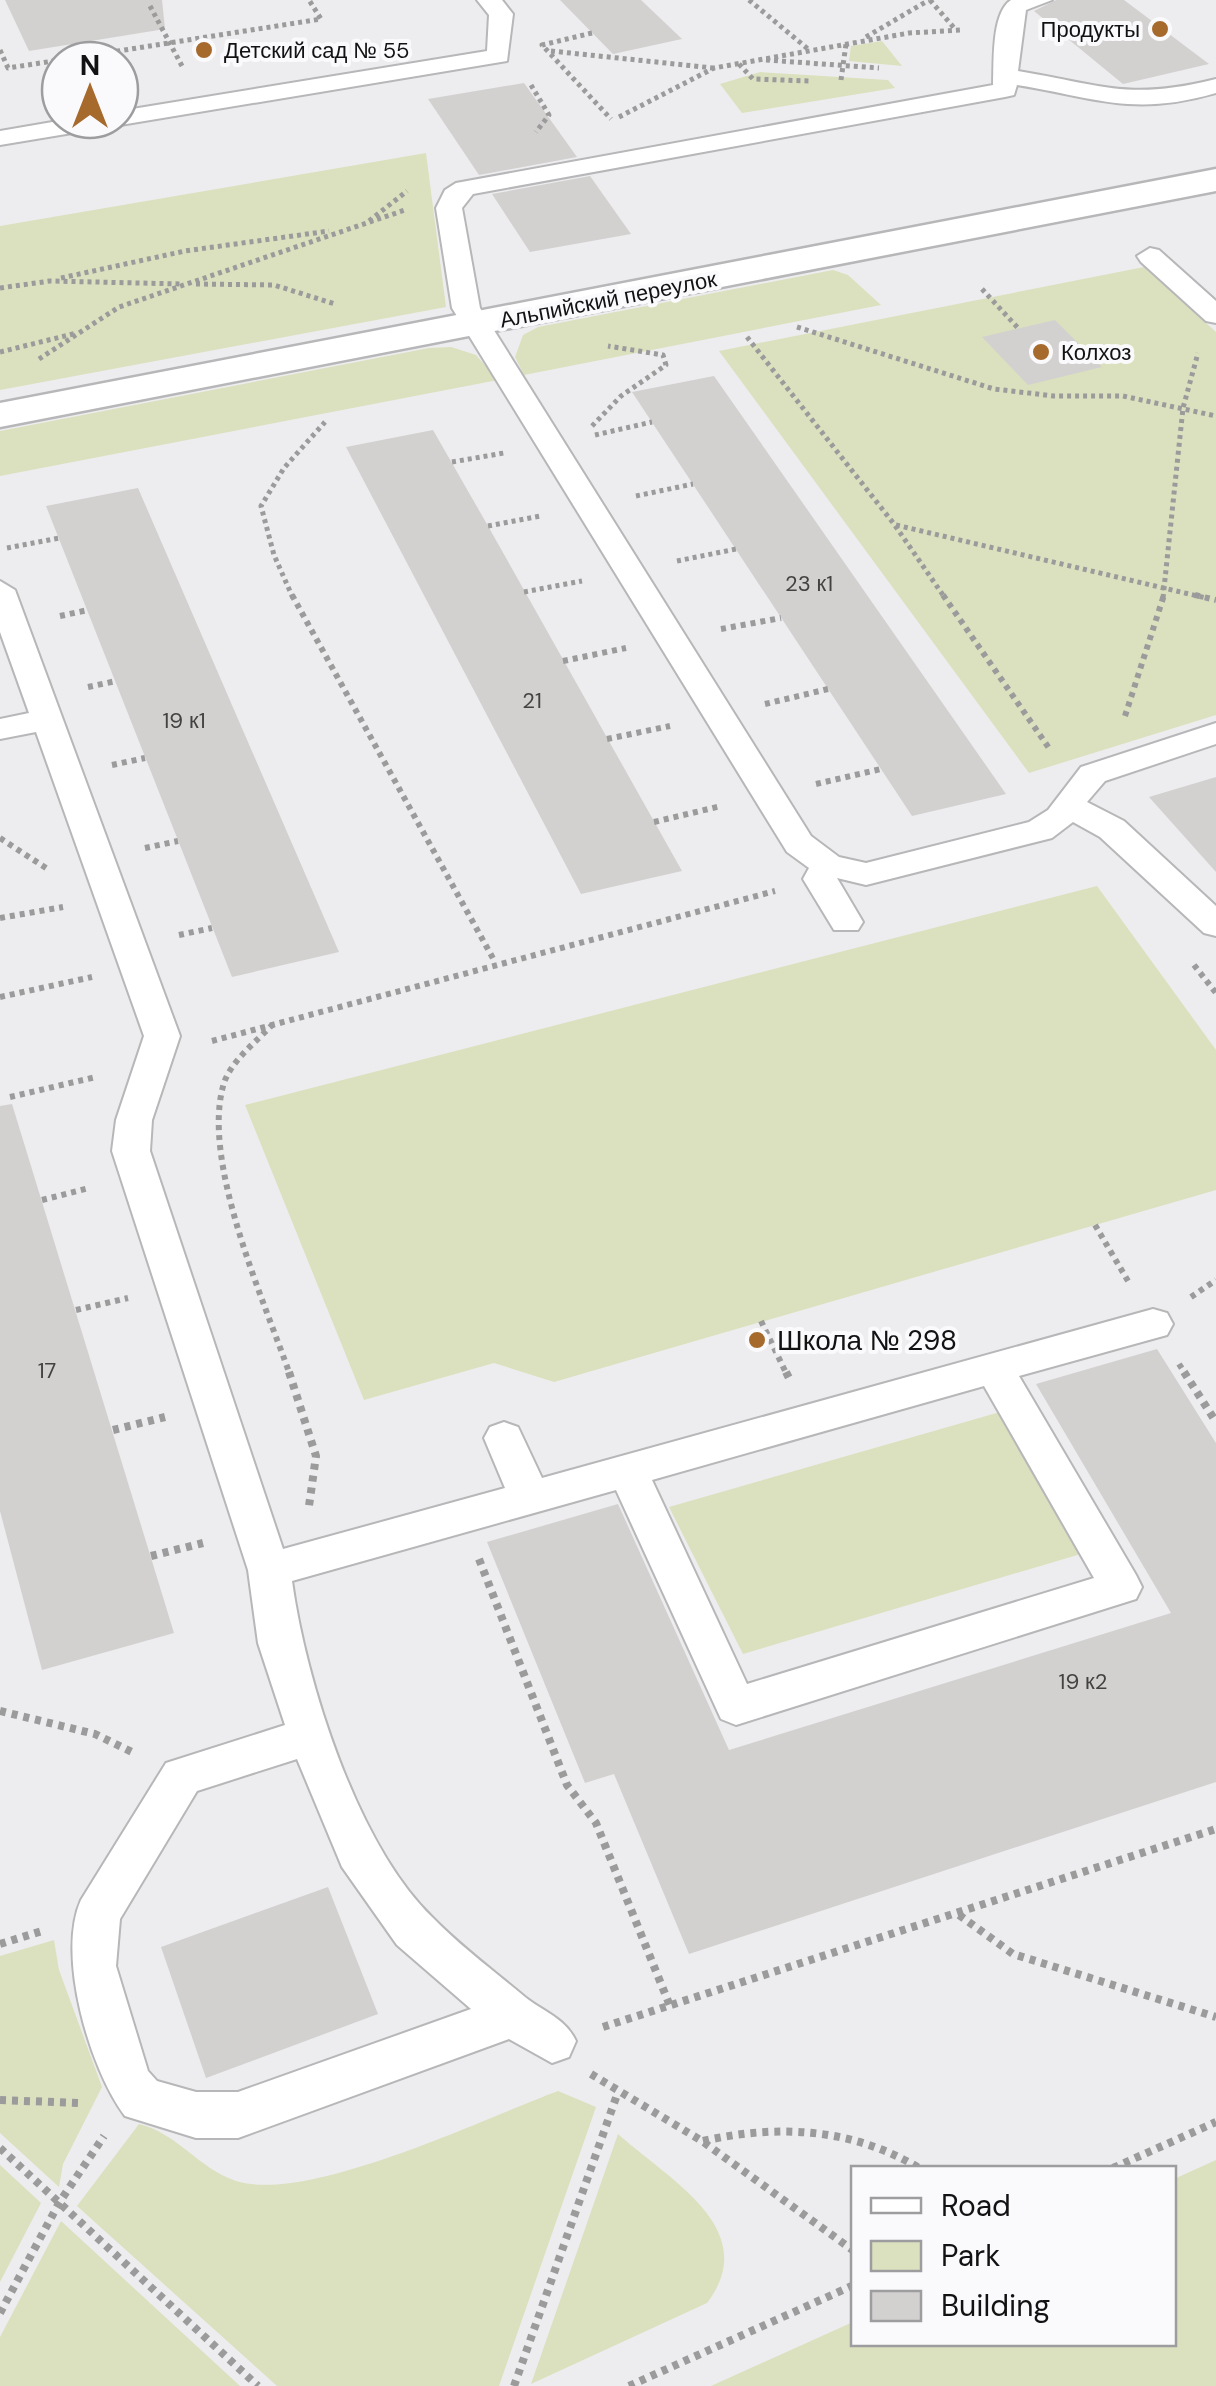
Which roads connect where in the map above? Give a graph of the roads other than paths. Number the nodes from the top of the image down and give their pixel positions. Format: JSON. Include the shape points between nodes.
{"nodes":[{"id":1,"x":488,"y":0,"type":"edge"},
{"id":2,"x":1022,"y":6,"type":"edge"},
{"id":3,"x":1098,"y":71,"type":"dead end"},
{"id":4,"x":1005,"y":76,"type":"junction"},
{"id":5,"x":1050,"y":81,"type":"junction"},
{"id":6,"x":1216,"y":86,"type":"edge"},
{"id":7,"x":140,"y":115,"type":"edge"},
{"id":8,"x":40,"y":131,"type":"edge"},
{"id":9,"x":0,"y":138,"type":"edge"},
{"id":10,"x":1216,"y":180,"type":"edge"},
{"id":11,"x":1150,"y":256,"type":"dead end"},
{"id":12,"x":478,"y":324,"type":"junction"},
{"id":13,"x":1210,"y":325,"type":"edge"},
{"id":14,"x":0,"y":416,"type":"edge"},
{"id":15,"x":0,"y":590,"type":"edge"},
{"id":16,"x":6,"y":628,"type":"edge"},
{"id":17,"x":46,"y":720,"type":"junction"},
{"id":18,"x":0,"y":729,"type":"edge"},
{"id":19,"x":1216,"y":733,"type":"edge"},
{"id":20,"x":1075,"y":795,"type":"junction"},
{"id":21,"x":824,"y":872,"type":"junction"},
{"id":22,"x":846,"y":922,"type":"dead end"},
{"id":23,"x":1216,"y":925,"type":"edge"},
{"id":24,"x":1154,"y":1324,"type":"road end"},
{"id":25,"x":994,"y":1368,"type":"junction"},
{"id":26,"x":504,"y":1438,"type":"dead end"},
{"id":27,"x":628,"y":1470,"type":"junction"},
{"id":28,"x":530,"y":1498,"type":"junction"},
{"id":29,"x":269,"y":1570,"type":"junction"},
{"id":30,"x":310,"y":1736,"type":"junction"}],
"edges":[{"from":1,"to":7,"type":"lane","via":[[501,14],[499,56]]},
{"from":2,"to":4,"type":"lane"},
{"from":3,"to":5,"type":"lane"},
{"from":4,"to":5,"type":"lane"},
{"from":4,"to":12,"type":"lane","via":[[1005,90],[506,178],[454,195],[449,208],[461,292]]},
{"from":5,"to":6,"type":"lane","via":[[1145,100]]},
{"from":8,"to":9,"type":"lane"},
{"from":10,"to":12,"type":"street","name":"Альпийский переулок"},
{"from":11,"to":13,"type":"lane"},
{"from":12,"to":14,"type":"street","name":"Альпийский переулок"},
{"from":12,"to":21,"type":"lane","via":[[799,844]]},
{"from":15,"to":16,"type":"lane"},
{"from":16,"to":17,"type":"lane"},
{"from":17,"to":18,"type":"lane"},
{"from":17,"to":29,"type":"lane","via":[[162,1036],[134,1120],[131,1151]]},
{"from":19,"to":20,"type":"lane","via":[[1104,770]]},
{"from":20,"to":21,"type":"lane","via":[[1061,821],[891,884],[866,874]]},
{"from":20,"to":23,"type":"lane"},
{"from":21,"to":22,"type":"lane"},
{"from":24,"to":25,"type":"lane"},
{"from":25,"to":27,"type":"lane"},
{"from":25,"to":27,"type":"lane","via":[[1121,1587],[736,1706]]},
{"from":26,"to":28,"type":"lane"},
{"from":27,"to":28,"type":"lane"},
{"from":28,"to":29,"type":"lane"},
{"from":29,"to":30,"type":"lane","via":[[280,1643]]},
{"from":30,"to":30,"type":"lane","via":[[182,1777],[97,1915],[93,1966],[128,2082],[142,2100],[196,2115],[238,2115],[532,2029],[413,1930],[358,1852]]}]}
